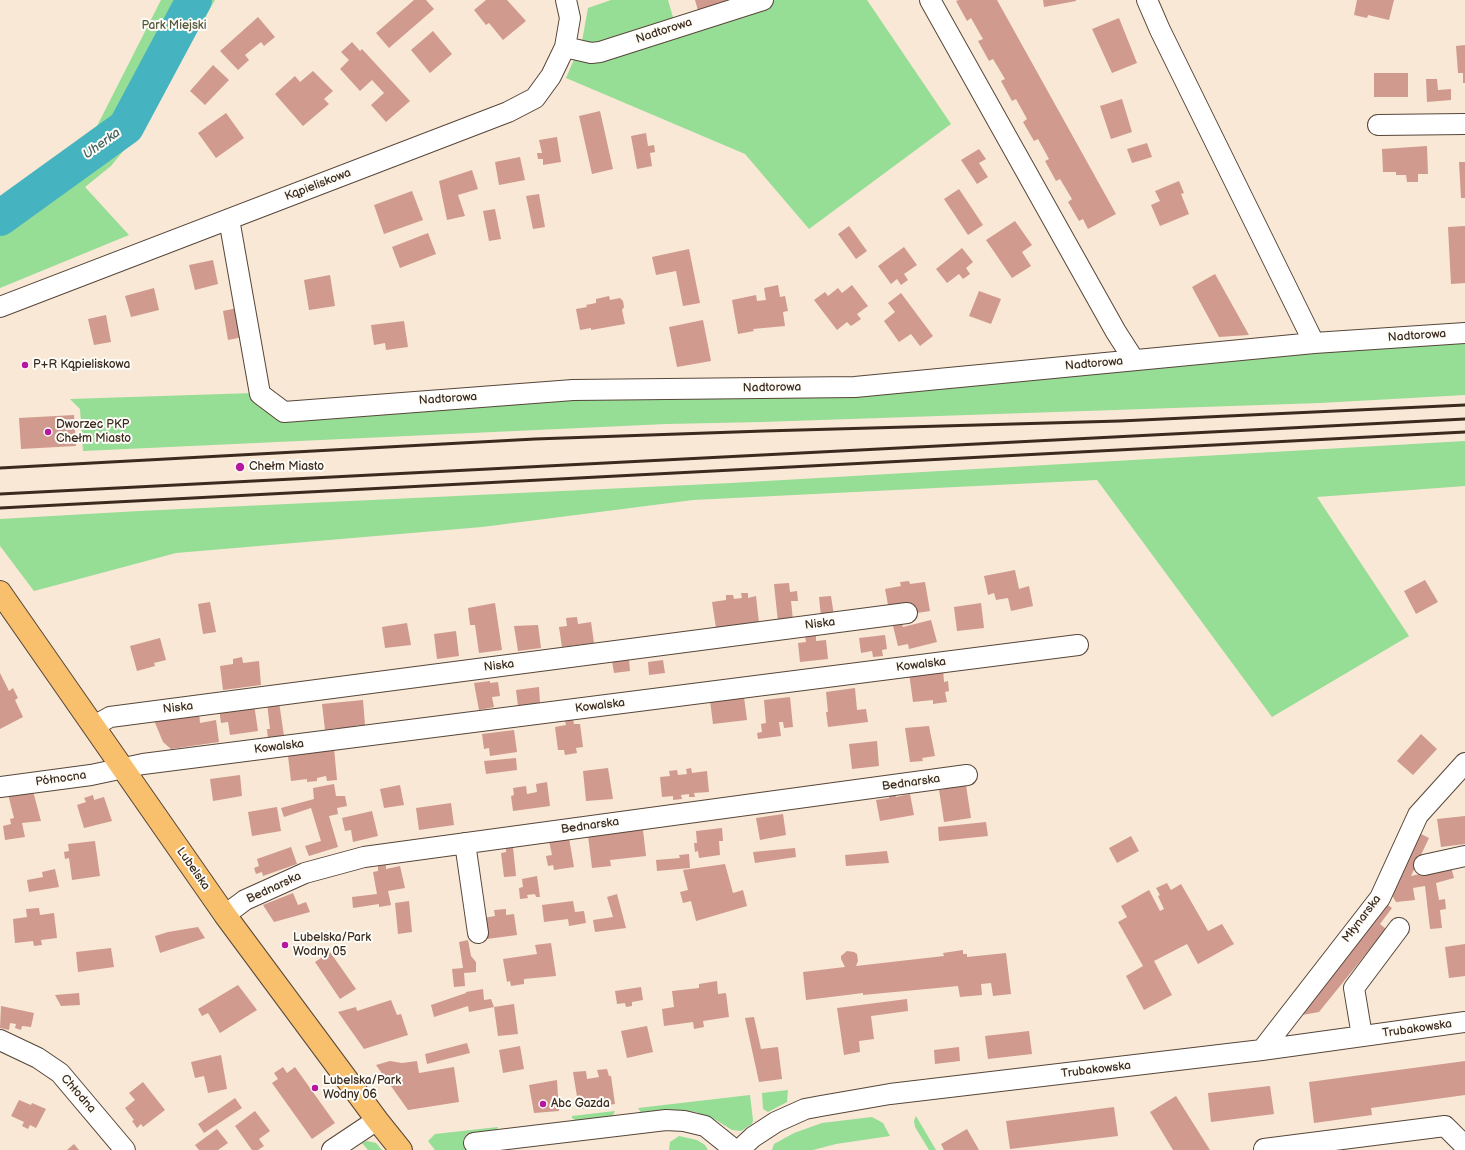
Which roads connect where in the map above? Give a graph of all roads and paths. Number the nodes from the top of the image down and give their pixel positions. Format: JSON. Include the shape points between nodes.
{"nodes":[{"id":1,"x":566,"y":0,"type":"edge"},
{"id":2,"x":763,"y":0,"type":"edge"},
{"id":3,"x":930,"y":0,"type":"edge"},
{"id":4,"x":1147,"y":0,"type":"edge"},
{"id":5,"x":564,"y":47,"type":"junction"},
{"id":6,"x":1378,"y":124,"type":"dead end"},
{"id":7,"x":1465,"y":124,"type":"edge"},
{"id":8,"x":229,"y":219,"type":"junction"},
{"id":9,"x":0,"y":307,"type":"edge"},
{"id":10,"x":1465,"y":333,"type":"edge"},
{"id":11,"x":1314,"y":343,"type":"junction"},
{"id":12,"x":1134,"y":360,"type":"junction"},
{"id":13,"x":0,"y":592,"type":"edge"},
{"id":14,"x":907,"y":613,"type":"dead end"},
{"id":15,"x":1078,"y":645,"type":"dead end"},
{"id":16,"x":94,"y":726,"type":"junction"},
{"id":17,"x":1465,"y":763,"type":"edge"},
{"id":18,"x":122,"y":767,"type":"junction"},
{"id":19,"x":967,"y":775,"type":"dead end"},
{"id":20,"x":0,"y":787,"type":"edge"},
{"id":21,"x":465,"y":844,"type":"junction"},
{"id":22,"x":1465,"y":856,"type":"edge"},
{"id":23,"x":1424,"y":865,"type":"dead end"},
{"id":24,"x":225,"y":915,"type":"junction"},
{"id":25,"x":1399,"y":928,"type":"dead end"},
{"id":26,"x":478,"y":933,"type":"dead end"},
{"id":27,"x":1465,"y":1022,"type":"edge"},
{"id":28,"x":1362,"y":1036,"type":"junction"},
{"id":29,"x":0,"y":1040,"type":"edge"},
{"id":30,"x":1262,"y":1050,"type":"junction"},
{"id":31,"x":377,"y":1120,"type":"junction"},
{"id":32,"x":474,"y":1143,"type":"dead end"},
{"id":33,"x":1465,"y":1146,"type":"edge"},
{"id":34,"x":397,"y":1147,"type":"edge"},
{"id":35,"x":1264,"y":1149,"type":"edge"},
{"id":36,"x":125,"y":1150,"type":"edge"},
{"id":37,"x":332,"y":1150,"type":"edge"},
{"id":38,"x":736,"y":1150,"type":"edge"},
{"id":39,"x":739,"y":1150,"type":"edge"}],
"edges":[{"from":1,"to":5,"type":"street","name":"Kąpieliskowa","via":[[570,18]]},
{"from":2,"to":5,"type":"street","name":"Nadtorowa","via":[[600,52],[591,53]]},
{"from":3,"to":12,"type":"street"},
{"from":4,"to":11,"type":"street"},
{"from":5,"to":8,"type":"street","name":"Kąpieliskowa","via":[[551,76],[535,98],[508,112]]},
{"from":6,"to":7,"type":"street"},
{"from":8,"to":9,"type":"street","name":"Kąpieliskowa"},
{"from":8,"to":12,"type":"street","name":"Nadtorowa","via":[[260,394],[284,412],[573,390],[855,387]]},
{"from":10,"to":11,"type":"street","name":"Nadtorowa"},
{"from":11,"to":12,"type":"street","name":"Nadtorowa"},
{"from":13,"to":16,"type":"main road","name":"Lubelska"},
{"from":14,"to":16,"type":"street","name":"Niska","via":[[110,717]]},
{"from":15,"to":18,"type":"street","name":"Kowalska"},
{"from":16,"to":18,"type":"main road","name":"Lubelska"},
{"from":17,"to":30,"type":"street","name":"Młynarska","via":[[1418,815],[1380,898]]},
{"from":18,"to":20,"type":"street","name":"Północna","via":[[91,775]]},
{"from":18,"to":24,"type":"main road","name":"Lubelska"},
{"from":19,"to":21,"type":"street","name":"Bednarska"},
{"from":21,"to":24,"type":"street","name":"Bednarska","via":[[364,857],[305,873],[245,900]]},
{"from":21,"to":26,"type":"street"},
{"from":22,"to":23,"type":"street"},
{"from":24,"to":31,"type":"main road","name":"Lubelska"},
{"from":25,"to":28,"type":"street","via":[[1354,988]]},
{"from":27,"to":28,"type":"street","name":"Trubakowska"},
{"from":28,"to":30,"type":"street","name":"Trubakowska"},
{"from":29,"to":36,"type":"street","name":"Chłodna","via":[[38,1058],[60,1073]]},
{"from":30,"to":39,"type":"street","name":"Trubakowska","via":[[890,1094],[805,1109],[776,1122],[752,1137]]},
{"from":31,"to":34,"type":"main road","name":"Lubelska"},
{"from":31,"to":37,"type":"street"},
{"from":32,"to":38,"type":"street","via":[[666,1120],[704,1126]]},
{"from":33,"to":35,"type":"street","via":[[1445,1126]]}]}
